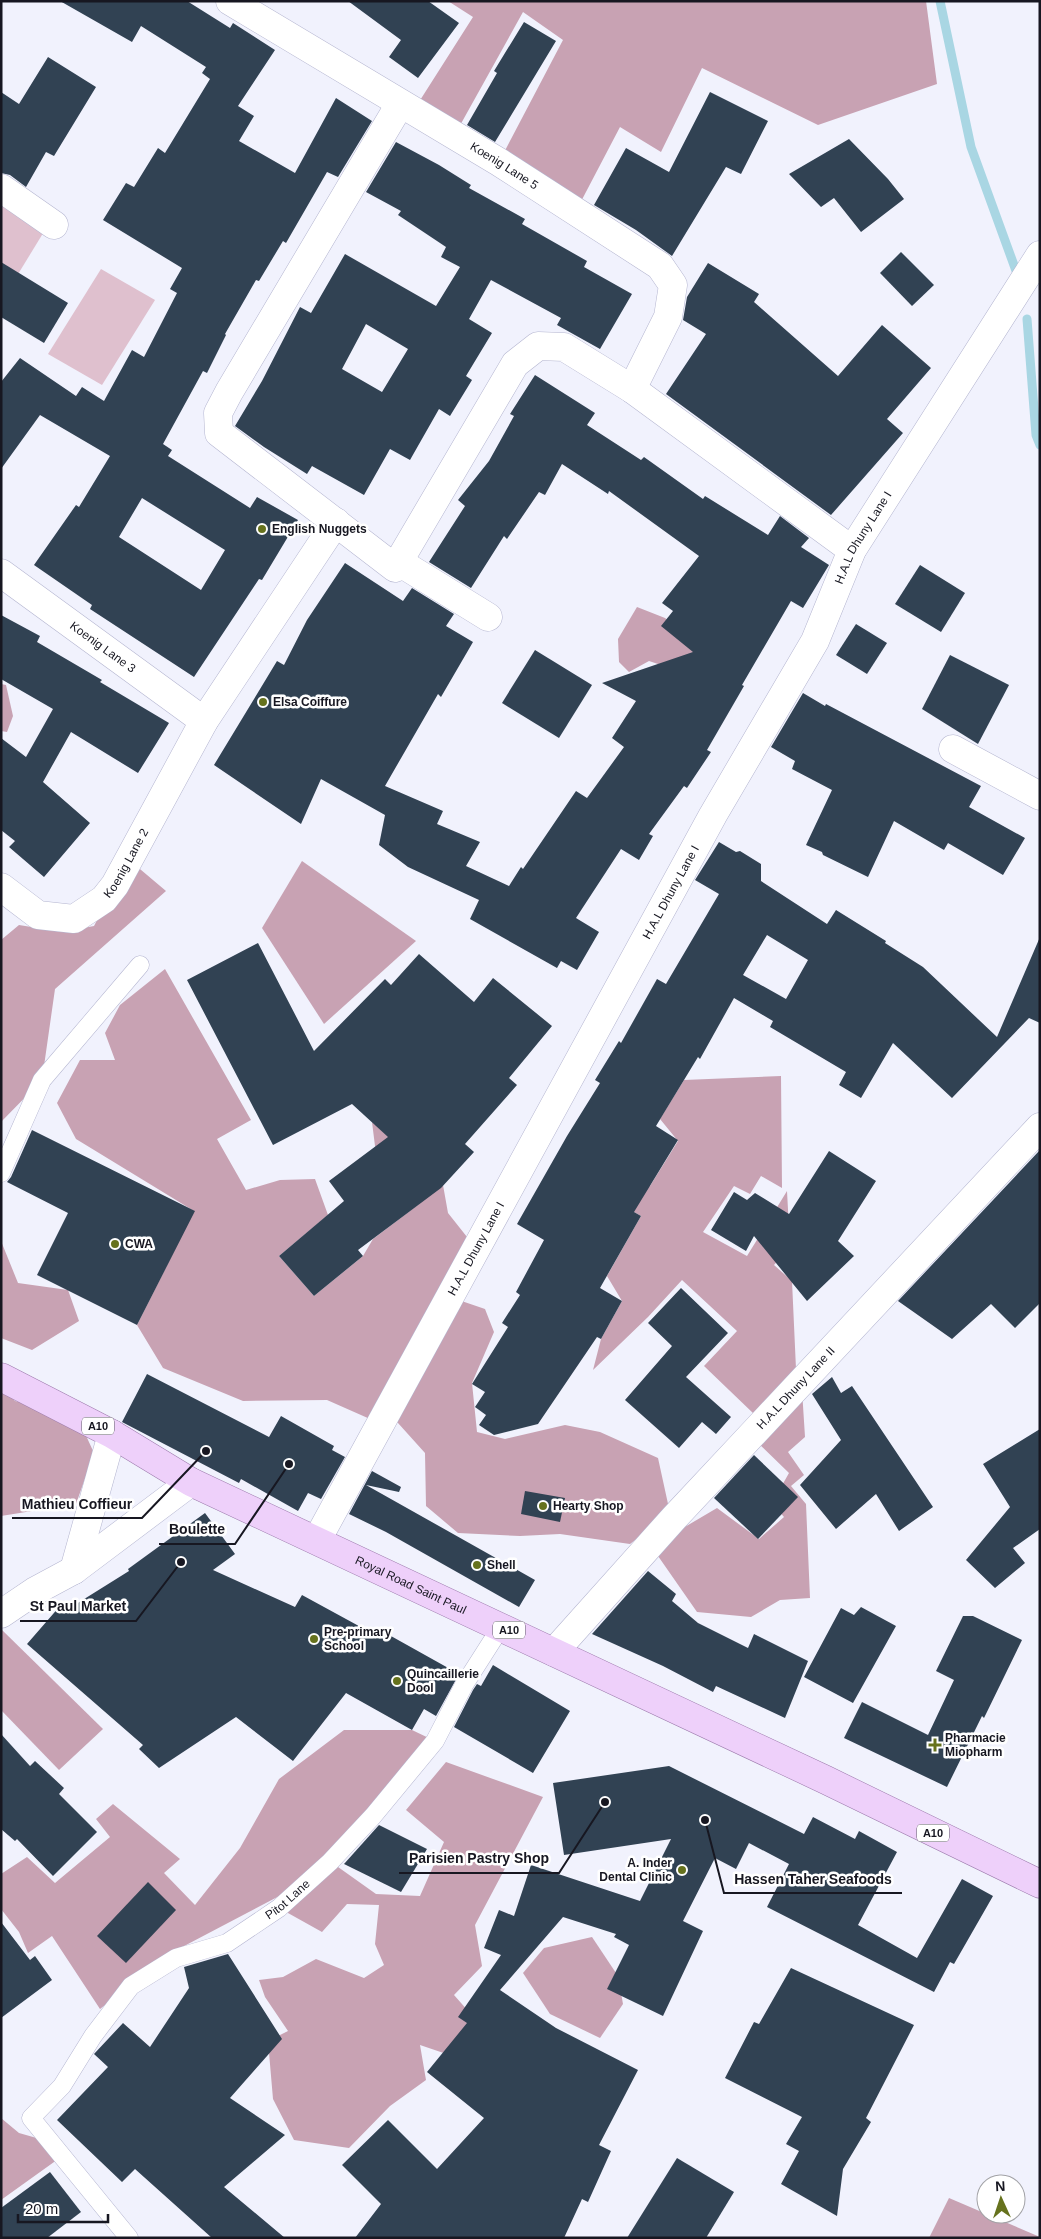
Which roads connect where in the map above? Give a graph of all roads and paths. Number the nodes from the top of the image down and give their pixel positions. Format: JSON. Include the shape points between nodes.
{"nodes":[{"id":1,"x":230,"y":1,"type":"edge"},
{"id":2,"x":400,"y":104,"type":"junction"},
{"id":3,"x":1,"y":188,"type":"edge"},
{"id":4,"x":54,"y":225,"type":"dead end"},
{"id":5,"x":1040,"y":255,"type":"edge"},
{"id":6,"x":632,"y":389,"type":"junction"},
{"id":7,"x":336,"y":522,"type":"junction"},
{"id":8,"x":852,"y":550,"type":"junction"},
{"id":9,"x":399,"y":562,"type":"junction"},
{"id":10,"x":1,"y":573,"type":"edge"},
{"id":11,"x":488,"y":617,"type":"dead end"},
{"id":12,"x":204,"y":721,"type":"junction"},
{"id":13,"x":953,"y":749,"type":"dead end"},
{"id":14,"x":1040,"y":796,"type":"edge"},
{"id":15,"x":1,"y":887,"type":"edge"},
{"id":16,"x":140,"y":965,"type":"dead end"},
{"id":17,"x":1040,"y":1127,"type":"edge"},
{"id":18,"x":1,"y":1173,"type":"edge"},
{"id":19,"x":1,"y":1377,"type":"edge"},
{"id":20,"x":112,"y":1434,"type":"junction"},
{"id":21,"x":191,"y":1482,"type":"junction"},
{"id":22,"x":317,"y":1540,"type":"junction"},
{"id":23,"x":74,"y":1570,"type":"junction"},
{"id":24,"x":1,"y":1614,"type":"edge"},
{"id":25,"x":501,"y":1627,"type":"junction"},
{"id":26,"x":554,"y":1652,"type":"junction"},
{"id":27,"x":1040,"y":1884,"type":"edge"},
{"id":28,"x":129,"y":2238,"type":"edge"}],
"edges":[{"from":1,"to":2,"type":"street","name":"Koenig Lane 5"},
{"from":2,"to":6,"type":"street","name":"Koenig Lane 5","via":[[499,162],[660,266],[673,285],[668,317]]},
{"from":2,"to":7,"type":"street","via":[[218,413],[219,433]]},
{"from":3,"to":4,"type":"street"},
{"from":5,"to":8,"type":"street","name":"H.A.L Dhuny Lane I"},
{"from":6,"to":8,"type":"street"},
{"from":6,"to":9,"type":"street","via":[[564,347],[538,346],[515,364]]},
{"from":7,"to":9,"type":"street","via":[[395,568]]},
{"from":7,"to":12,"type":"street","name":"Koenig Lane 2"},
{"from":8,"to":22,"type":"street","name":"H.A.L Dhuny Lane I","via":[[815,641],[713,815]]},
{"from":9,"to":11,"type":"street"},
{"from":10,"to":12,"type":"street","name":"Koenig Lane 3"},
{"from":12,"to":15,"type":"street","name":"Koenig Lane 2","via":[[115,885],[104,899],[74,919],[38,915]]},
{"from":13,"to":14,"type":"street"},
{"from":16,"to":18,"type":"lane","via":[[42,1080]]},
{"from":17,"to":26,"type":"street","name":"H.A.L Dhuny Lane II","via":[[674,1518]]},
{"from":19,"to":20,"type":"main road","name":"Royal Road Saint Paul","number":"A10"},
{"from":20,"to":21,"type":"main road","name":"Royal Road Saint Paul","number":"A10"},
{"from":20,"to":23,"type":"street"},
{"from":21,"to":22,"type":"main road","name":"Royal Road Saint Paul","number":"A10"},
{"from":21,"to":23,"type":"street"},
{"from":22,"to":25,"type":"main road","name":"Royal Road Saint Paul","number":"A10"},
{"from":23,"to":24,"type":"street","via":[[35,1590]]},
{"from":25,"to":26,"type":"main road","name":"Royal Road Saint Paul","number":"A10"},
{"from":25,"to":28,"type":"lane","name":"Pitot Lane","via":[[464,1685],[435,1741],[330,1862],[279,1908],[227,1943],[176,1958],[131,1986],[93,2036],[62,2086],[31,2118]]},
{"from":26,"to":27,"type":"main road","name":"Royal Road Saint Paul","number":"A10"}]}
